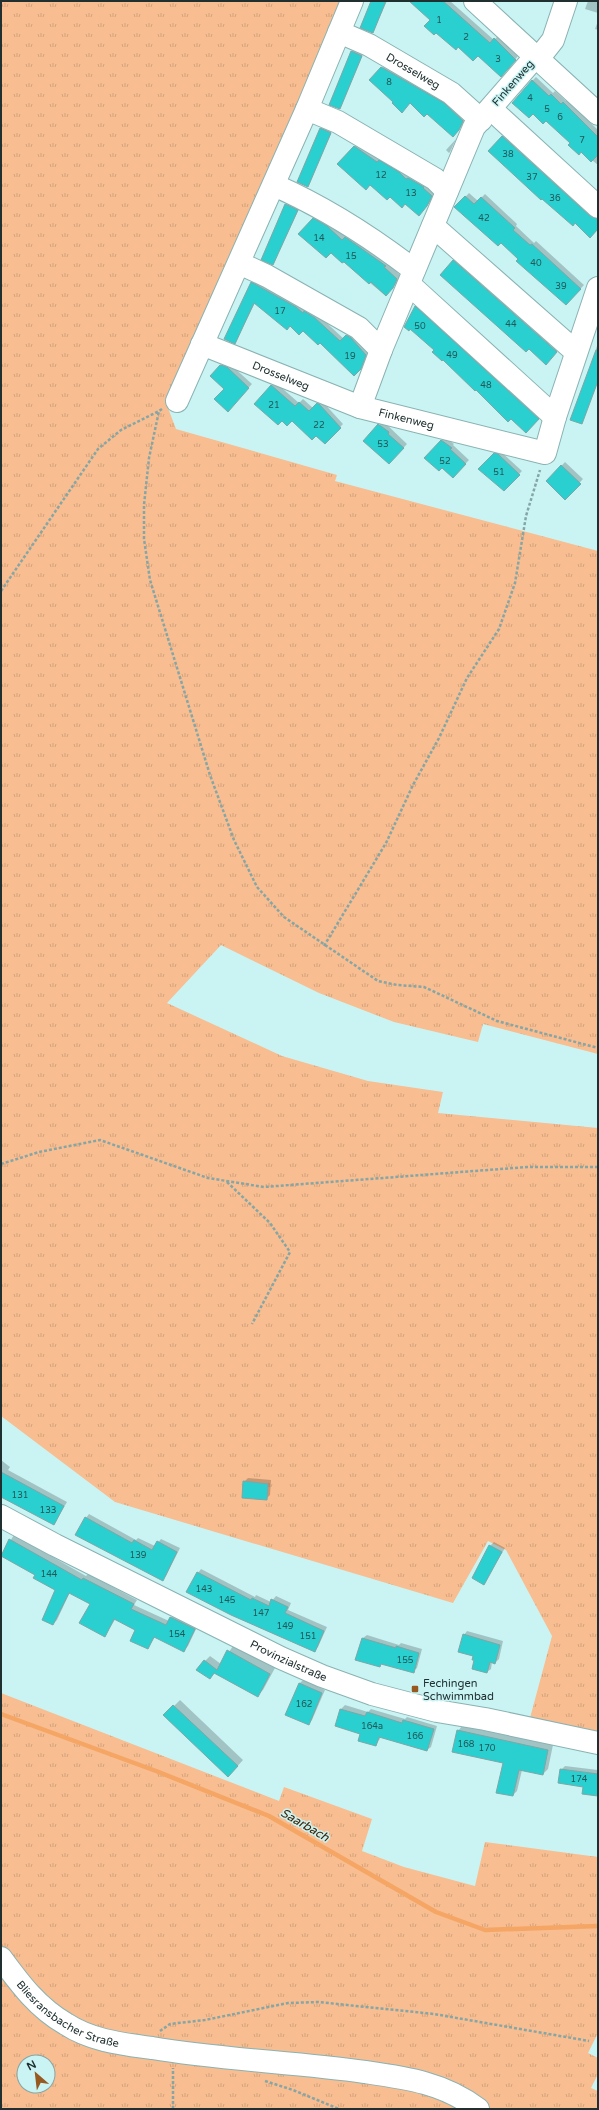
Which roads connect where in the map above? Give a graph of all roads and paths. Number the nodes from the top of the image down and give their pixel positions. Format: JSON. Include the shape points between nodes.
{"nodes":[{"id":1,"x":352,"y":1,"type":"edge"},
{"id":2,"x":475,"y":1,"type":"edge"},
{"id":3,"x":566,"y":1,"type":"edge"},
{"id":4,"x":339,"y":32,"type":"junction"},
{"id":5,"x":537,"y":58,"type":"junction"},
{"id":6,"x":307,"y":109,"type":"junction"},
{"id":7,"x":486,"y":114,"type":"junction"},
{"id":8,"x":598,"y":114,"type":"edge"},
{"id":9,"x":274,"y":185,"type":"junction"},
{"id":10,"x":447,"y":191,"type":"junction"},
{"id":11,"x":598,"y":207,"type":"edge"},
{"id":12,"x":433,"y":226,"type":"junction"},
{"id":13,"x":239,"y":263,"type":"junction"},
{"id":14,"x":412,"y":278,"type":"junction"},
{"id":15,"x":598,"y":288,"type":"edge"},
{"id":16,"x":202,"y":344,"type":"junction"},
{"id":17,"x":382,"y":350,"type":"junction"},
{"id":18,"x":576,"y":352,"type":"junction"},
{"id":19,"x":168,"y":406,"type":"junction"},
{"id":20,"x":360,"y":407,"type":"junction"},
{"id":21,"x":555,"y":417,"type":"junction"},
{"id":22,"x":545,"y":453,"type":"junction"},
{"id":23,"x":1,"y":591,"type":"edge"},
{"id":24,"x":324,"y":946,"type":"junction"},
{"id":25,"x":598,"y":1048,"type":"edge"},
{"id":26,"x":1,"y":1164,"type":"edge"},
{"id":27,"x":598,"y":1168,"type":"edge"},
{"id":28,"x":227,"y":1181,"type":"junction"},
{"id":29,"x":252,"y":1324,"type":"dead end"},
{"id":30,"x":1,"y":1516,"type":"edge"},
{"id":31,"x":598,"y":1743,"type":"edge"},
{"id":32,"x":1,"y":1958,"type":"edge"},
{"id":33,"x":589,"y":2041,"type":"dead end"},
{"id":34,"x":148,"y":2048,"type":"junction"},
{"id":35,"x":173,"y":2068,"type":"dead end"},
{"id":36,"x":259,"y":2079,"type":"dead end"},
{"id":37,"x":173,"y":2109,"type":"edge"},
{"id":38,"x":339,"y":2109,"type":"edge"},
{"id":39,"x":478,"y":2109,"type":"edge"}],
"edges":[{"from":1,"to":4,"type":"main road"},
{"from":2,"to":5,"type":"main road"},
{"from":3,"to":5,"type":"main road","name":"Finkenweg","via":[[552,40]]},
{"from":4,"to":6,"type":"main road"},
{"from":4,"to":7,"type":"main road","name":"Drosselweg","via":[[369,45]]},
{"from":5,"to":7,"type":"main road","name":"Finkenweg"},
{"from":5,"to":8,"type":"main road"},
{"from":6,"to":9,"type":"main road"},
{"from":6,"to":10,"type":"main road","via":[[338,122],[421,170]]},
{"from":7,"to":10,"type":"main road","name":"Finkenweg","via":[[474,127]]},
{"from":7,"to":11,"type":"main road","name":"Finkenweg"},
{"from":9,"to":13,"type":"main road"},
{"from":9,"to":14,"type":"main road","via":[[303,198],[382,245]]},
{"from":10,"to":12,"type":"main road","name":"Finkenweg"},
{"from":12,"to":14,"type":"main road","name":"Finkenweg"},
{"from":12,"to":18,"type":"main road"},
{"from":13,"to":16,"type":"main road"},
{"from":13,"to":17,"type":"main road","via":[[359,328]]},
{"from":14,"to":17,"type":"main road","name":"Finkenweg"},
{"from":14,"to":21,"type":"main road"},
{"from":15,"to":18,"type":"main road"},
{"from":16,"to":19,"type":"main road"},
{"from":16,"to":20,"type":"main road","name":"Drosselweg"},
{"from":17,"to":20,"type":"main road","name":"Finkenweg"},
{"from":18,"to":21,"type":"main road"},
{"from":19,"to":23,"type":"path","via":[[121,430],[98,449]]},
{"from":19,"to":24,"type":"path","via":[[149,458],[144,505],[144,539],[150,580],[210,775],[234,840],[257,887],[284,918]]},
{"from":20,"to":22,"type":"main road","name":"Finkenweg"},
{"from":21,"to":22,"type":"main road"},
{"from":22,"to":24,"type":"path","via":[[526,516],[515,583],[499,629],[467,678],[439,738],[412,785],[386,843]]},
{"from":24,"to":25,"type":"path","via":[[378,981],[424,987],[496,1021]]},
{"from":26,"to":28,"type":"path","via":[[39,1152],[100,1140],[208,1178]]},
{"from":27,"to":28,"type":"path","via":[[527,1167],[264,1187]]},
{"from":28,"to":29,"type":"path","via":[[270,1223],[290,1252]]},
{"from":30,"to":31,"type":"main road","name":"Provinzialstraße","via":[[281,1658],[322,1676],[372,1694],[437,1711]]},
{"from":32,"to":34,"type":"main road","name":"Bliesransbacher Straße","via":[[25,1991],[67,2025],[120,2045]]},
{"from":33,"to":34,"type":"path","via":[[434,2014],[318,2002],[288,2003],[205,2020],[170,2024],[157,2034]]},
{"from":34,"to":39,"type":"main road","name":"Bliesransbacher Straße","via":[[317,2065],[400,2077],[459,2095]]},
{"from":35,"to":37,"type":"path"},
{"from":36,"to":38,"type":"path"}]}
